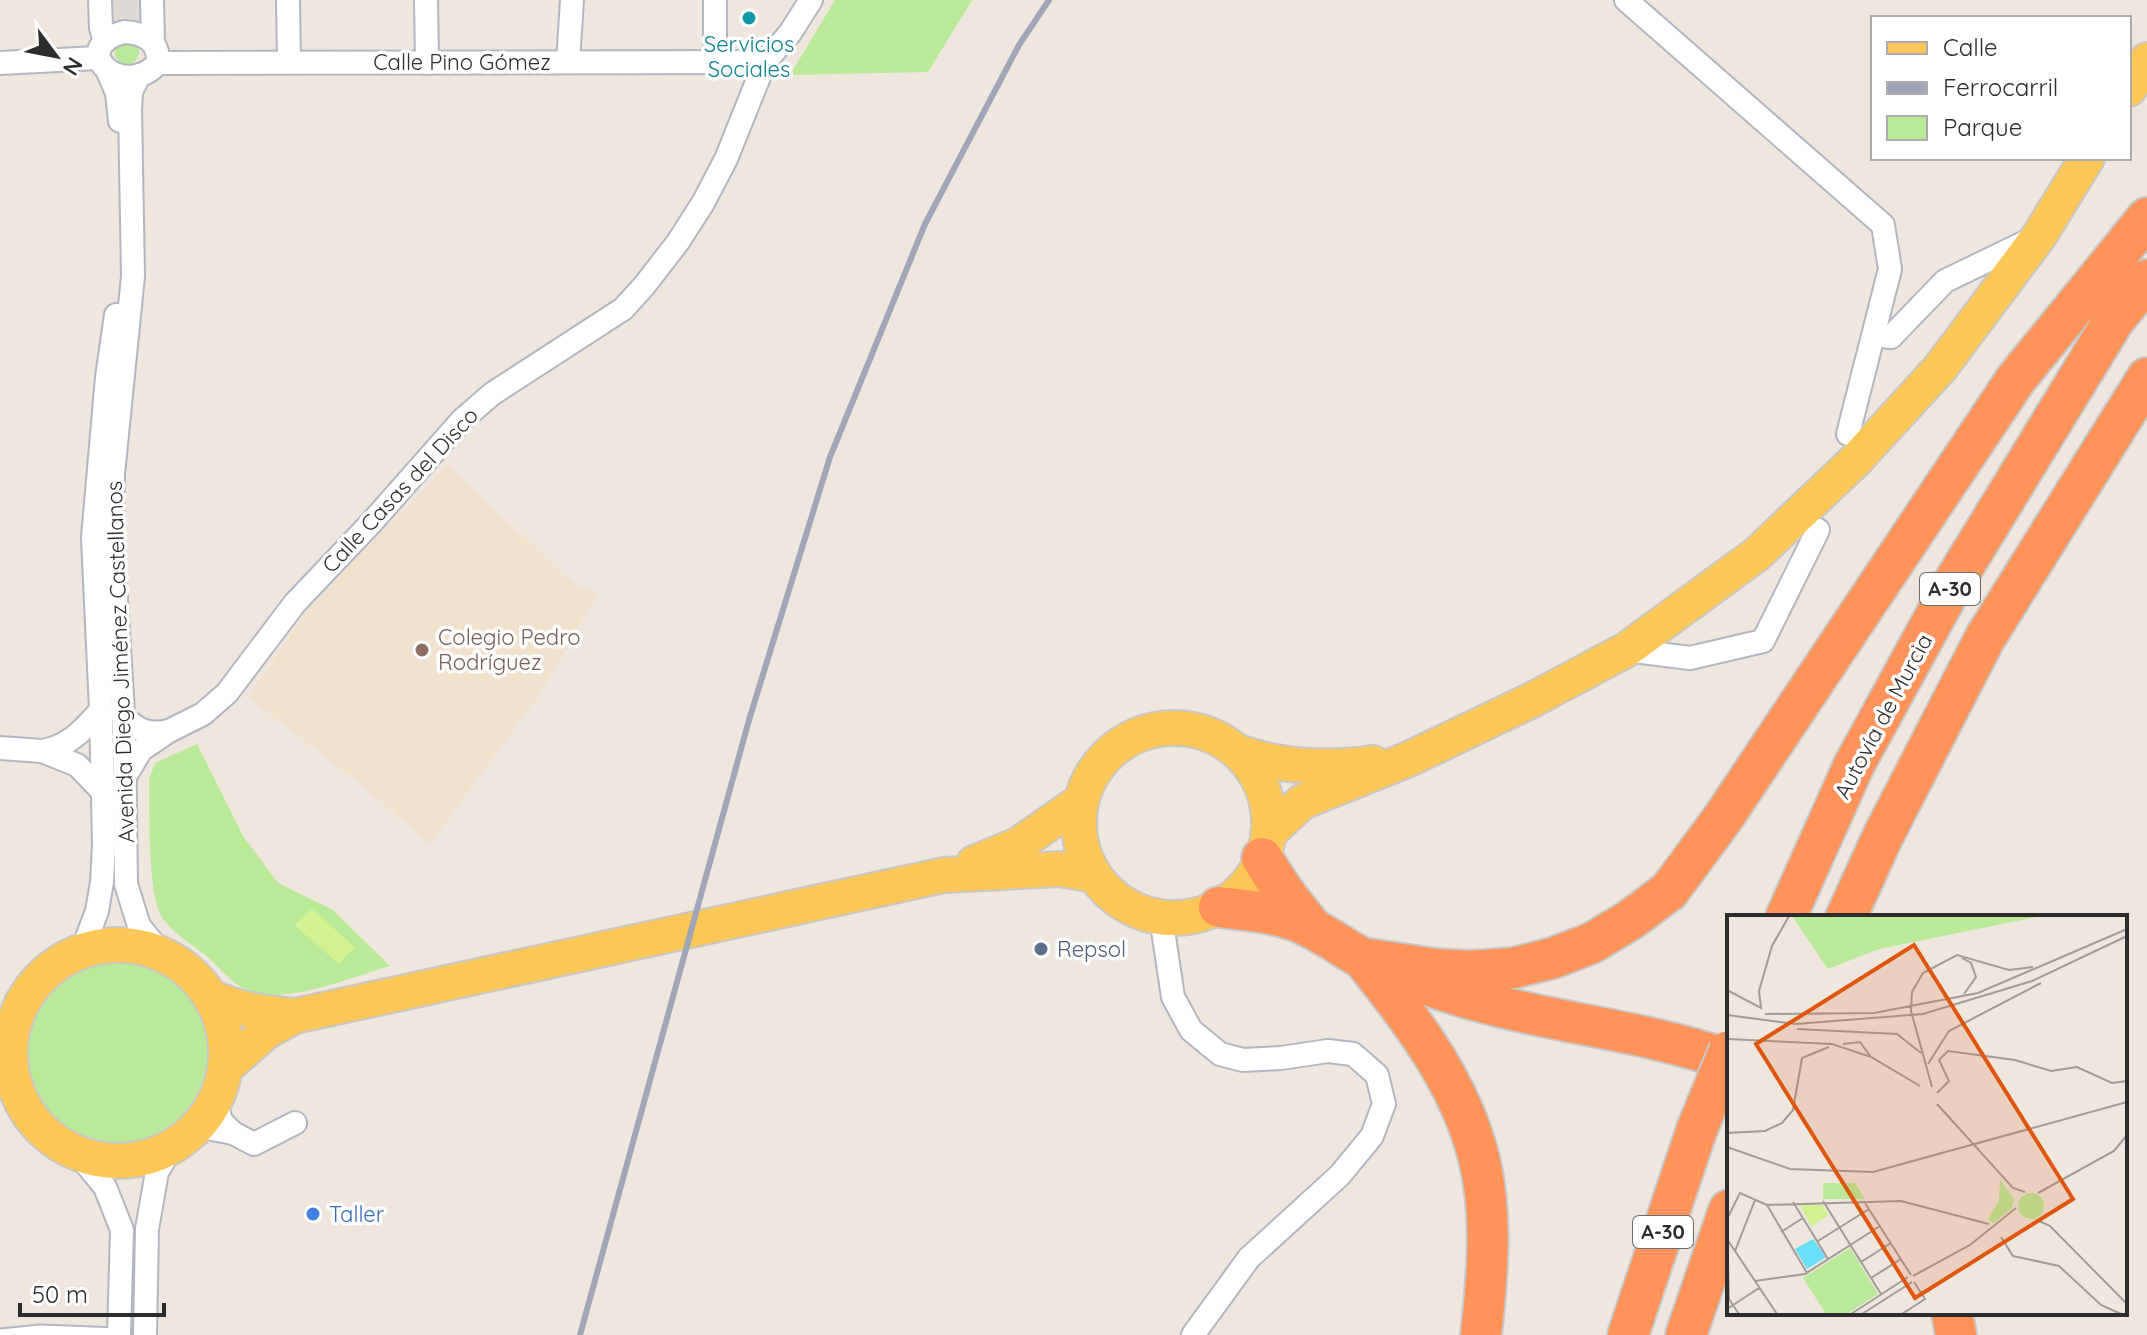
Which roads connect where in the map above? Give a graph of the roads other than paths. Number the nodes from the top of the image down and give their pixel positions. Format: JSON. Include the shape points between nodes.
{"nodes":[{"id":1,"x":100,"y":0,"type":"edge"},
{"id":2,"x":152,"y":0,"type":"edge"},
{"id":3,"x":288,"y":0,"type":"edge"},
{"id":4,"x":426,"y":0,"type":"edge"},
{"id":5,"x":572,"y":0,"type":"edge"},
{"id":6,"x":715,"y":0,"type":"edge"},
{"id":7,"x":811,"y":0,"type":"edge"},
{"id":8,"x":1626,"y":0,"type":"edge"},
{"id":9,"x":104,"y":57,"type":"junction"},
{"id":10,"x":150,"y":60,"type":"junction"},
{"id":11,"x":2147,"y":60,"type":"edge"},
{"id":12,"x":289,"y":61,"type":"junction"},
{"id":13,"x":568,"y":62,"type":"junction"},
{"id":14,"x":715,"y":62,"type":"junction"},
{"id":15,"x":765,"y":62,"type":"junction"},
{"id":16,"x":0,"y":63,"type":"edge"},
{"id":17,"x":427,"y":63,"type":"junction"},
{"id":18,"x":2131,"y":86,"type":"edge"},
{"id":19,"x":2086,"y":160,"type":"edge"},
{"id":20,"x":2147,"y":218,"type":"edge"},
{"id":21,"x":2039,"y":236,"type":"junction"},
{"id":22,"x":2147,"y":280,"type":"edge"},
{"id":23,"x":1874,"y":335,"type":"junction"},
{"id":24,"x":2147,"y":378,"type":"edge"},
{"id":25,"x":1848,"y":434,"type":"dead end"},
{"id":26,"x":1818,"y":530,"type":"dead end"},
{"id":27,"x":1626,"y":650,"type":"junction"},
{"id":28,"x":112,"y":713,"type":"junction"},
{"id":29,"x":169,"y":731,"type":"junction"},
{"id":30,"x":0,"y":748,"type":"edge"},
{"id":31,"x":42,"y":751,"type":"junction"},
{"id":32,"x":1238,"y":752,"type":"junction"},
{"id":33,"x":1409,"y":759,"type":"junction"},
{"id":34,"x":126,"y":776,"type":"junction"},
{"id":35,"x":102,"y":791,"type":"junction"},
{"id":36,"x":1081,"y":801,"type":"junction"},
{"id":37,"x":1265,"y":846,"type":"junction"},
{"id":38,"x":944,"y":875,"type":"junction"},
{"id":39,"x":1094,"y":875,"type":"junction"},
{"id":40,"x":1219,"y":907,"type":"junction"},
{"id":41,"x":1787,"y":915,"type":"edge"},
{"id":42,"x":1847,"y":915,"type":"edge"},
{"id":43,"x":1161,"y":917,"type":"junction"},
{"id":44,"x":1312,"y":928,"type":"junction"},
{"id":45,"x":82,"y":951,"type":"junction"},
{"id":46,"x":161,"y":953,"type":"junction"},
{"id":47,"x":1362,"y":958,"type":"junction"},
{"id":48,"x":210,"y":996,"type":"junction"},
{"id":49,"x":295,"y":1016,"type":"junction"},
{"id":50,"x":5,"y":1042,"type":"edge"},
{"id":51,"x":1727,"y":1056,"type":"edge"},
{"id":52,"x":1727,"y":1059,"type":"edge"},
{"id":53,"x":13,"y":1106,"type":"edge"},
{"id":54,"x":202,"y":1110,"type":"junction"},
{"id":55,"x":295,"y":1123,"type":"dead end"},
{"id":56,"x":78,"y":1154,"type":"junction"},
{"id":57,"x":1727,"y":1216,"type":"edge"},
{"id":58,"x":1727,"y":1217,"type":"edge"},
{"id":59,"x":1952,"y":1315,"type":"edge"},
{"id":60,"x":0,"y":1335,"type":"edge"},
{"id":61,"x":119,"y":1335,"type":"edge"},
{"id":62,"x":145,"y":1335,"type":"edge"},
{"id":63,"x":1193,"y":1335,"type":"edge"},
{"id":64,"x":1481,"y":1335,"type":"edge"},
{"id":65,"x":1628,"y":1335,"type":"edge"},
{"id":66,"x":1686,"y":1335,"type":"edge"},
{"id":67,"x":1693,"y":1335,"type":"edge"},
{"id":68,"x":1956,"y":1335,"type":"edge"}],
"edges":[{"from":1,"to":9,"type":"street","name":"Avenida Diego Jiménez Castellanos"},
{"from":2,"to":10,"type":"street","name":"Avenida Diego Jiménez Castellanos"},
{"from":3,"to":12,"type":"street"},
{"from":4,"to":17,"type":"street"},
{"from":5,"to":13,"type":"street"},
{"from":6,"to":14,"type":"street"},
{"from":7,"to":15,"type":"street","name":"Calle Casas del Disco"},
{"from":8,"to":23,"type":"street","via":[[1883,225],[1890,269]]},
{"from":9,"to":10,"type":"street","via":[[128,77]]},
{"from":9,"to":10,"type":"street","via":[[124,32],[135,32]]},
{"from":9,"to":16,"type":"street"},
{"from":9,"to":28,"type":"street","name":"Avenida Diego Jiménez Castellanos","via":[[120,109],[122,235],[93,538]]},
{"from":10,"to":12,"type":"street","name":"Calle Pino Gómez"},
{"from":10,"to":28,"type":"street","name":"Avenida Diego Jiménez Castellanos","via":[[131,92],[130,109],[133,276],[113,474]]},
{"from":11,"to":18,"type":"main road"},
{"from":12,"to":17,"type":"street","name":"Calle Pino Gómez"},
{"from":13,"to":14,"type":"street","name":"Calle Pino Gómez"},
{"from":13,"to":17,"type":"street","name":"Calle Pino Gómez"},
{"from":14,"to":15,"type":"street","name":"Calle Pino Gómez"},
{"from":15,"to":29,"type":"street","name":"Calle Casas del Disco","via":[[703,203],[644,286],[623,309],[492,394],[462,420],[295,603],[227,693],[203,714]]},
{"from":19,"to":21,"type":"main road"},
{"from":20,"to":47,"type":"highway","via":[[2016,379],[1759,766],[1669,891],[1592,943],[1513,968],[1435,969]]},
{"from":21,"to":23,"type":"street","via":[[1945,281],[1891,337]]},
{"from":21,"to":27,"type":"main road","via":[[1941,367],[1856,460],[1757,554]]},
{"from":22,"to":41,"type":"highway","name":"Autovía de Murcia","number":"A-30","via":[[2114,320],[1954,582],[1854,765]]},
{"from":23,"to":25,"type":"street"},
{"from":24,"to":42,"type":"highway","number":"A-30","via":[[1985,638]]},
{"from":26,"to":27,"type":"street","via":[[1763,641],[1690,658]]},
{"from":27,"to":33,"type":"main road"},
{"from":28,"to":29,"type":"street","via":[[143,732]]},
{"from":28,"to":31,"type":"street","via":[[56,749]]},
{"from":28,"to":34,"type":"street","name":"Avenida Diego Jiménez Castellanos"},
{"from":28,"to":35,"type":"street","name":"Avenida Diego Jiménez Castellanos"},
{"from":29,"to":34,"type":"street","name":"Calle Casas del Disco","via":[[141,750]]},
{"from":30,"to":31,"type":"street"},
{"from":31,"to":35,"type":"street","via":[[77,765]]},
{"from":32,"to":33,"type":"main road","via":[[1296,766]]},
{"from":32,"to":36,"type":"main road","via":[[1188,728],[1133,737],[1109,753]]},
{"from":32,"to":37,"type":"main road","via":[[1257,776],[1267,804]]},
{"from":33,"to":37,"type":"main road","via":[[1302,802]]},
{"from":34,"to":46,"type":"street","name":"Avenida Diego Jiménez Castellanos","via":[[126,884],[139,926]]},
{"from":35,"to":45,"type":"street","name":"Avenida Diego Jiménez Castellanos","via":[[102,882]]},
{"from":36,"to":38,"type":"main road","via":[[1018,845]]},
{"from":36,"to":39,"type":"main road","via":[[1083,851]]},
{"from":37,"to":40,"type":"main road","via":[[1252,877]]},
{"from":37,"to":44,"type":"highway","via":[[1283,891]]},
{"from":38,"to":39,"type":"main road","via":[[1060,869]]},
{"from":38,"to":49,"type":"main road"},
{"from":39,"to":43,"type":"main road","via":[[1135,910]]},
{"from":40,"to":43,"type":"main road","via":[[1191,916]]},
{"from":40,"to":44,"type":"highway","via":[[1269,913]]},
{"from":43,"to":63,"type":"street","via":[[1173,997],[1191,1030],[1220,1054],[1243,1060],[1328,1051],[1353,1054],[1377,1075],[1384,1104],[1372,1136],[1340,1175],[1249,1258]]},
{"from":44,"to":47,"type":"highway"},
{"from":45,"to":46,"type":"main road","via":[[122,945]]},
{"from":45,"to":50,"type":"main road","via":[[56,964],[34,984]]},
{"from":46,"to":48,"type":"main road","via":[[189,971]]},
{"from":47,"to":52,"type":"highway","via":[[1475,1001],[1685,1045]]},
{"from":47,"to":64,"type":"highway","via":[[1434,1056],[1475,1142],[1488,1221]]},
{"from":48,"to":49,"type":"main road","via":[[258,1013]]},
{"from":48,"to":54,"type":"main road","via":[[224,1031]]},
{"from":49,"to":54,"type":"main road","via":[[267,1031]]},
{"from":50,"to":53,"type":"main road"},
{"from":51,"to":65,"type":"highway","number":"A-30","bridge":true},
{"from":53,"to":56,"type":"main road"},
{"from":54,"to":55,"type":"street","via":[[254,1144]]},
{"from":54,"to":56,"type":"main road","via":[[141,1158],[109,1161]]},
{"from":54,"to":62,"type":"street","via":[[157,1172],[149,1217]]},
{"from":56,"to":61,"type":"street","via":[[105,1187],[122,1230]]},
{"from":57,"to":66,"type":"highway","number":"A-30"},
{"from":58,"to":67,"type":"highway"},
{"from":59,"to":68,"type":"highway"},
{"from":60,"to":61,"type":"lane"}]}
